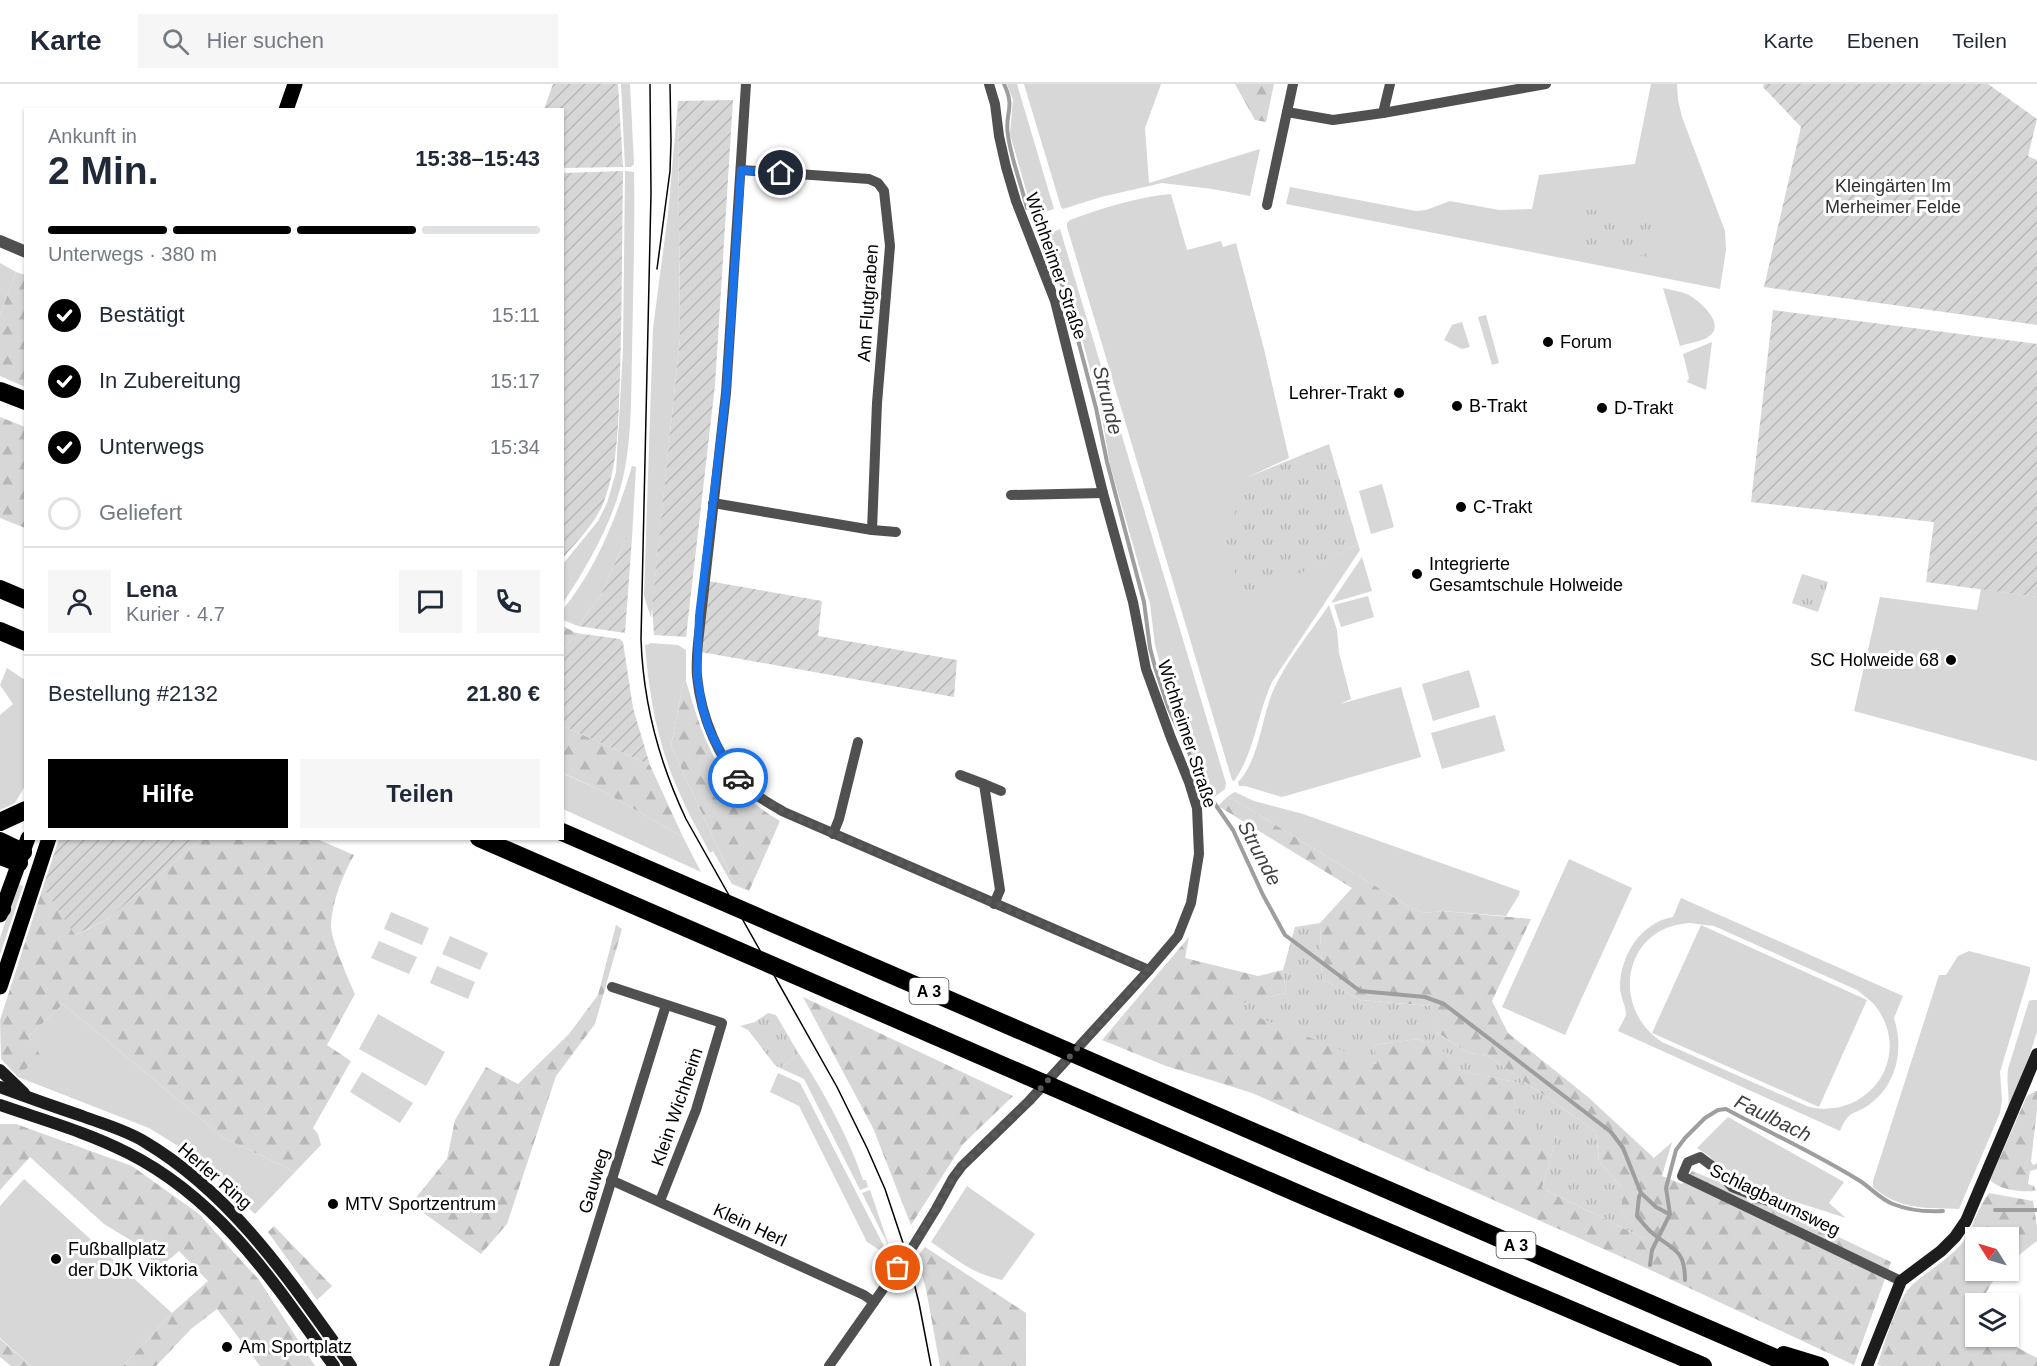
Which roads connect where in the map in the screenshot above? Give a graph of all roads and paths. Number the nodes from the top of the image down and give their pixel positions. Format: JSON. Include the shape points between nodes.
{"nodes":[{"id":1,"x":295,"y":84,"type":"edge"},
{"id":2,"x":746,"y":84,"type":"edge"},
{"id":3,"x":989,"y":84,"type":"edge"},
{"id":4,"x":1293,"y":84,"type":"edge"},
{"id":5,"x":1390,"y":84,"type":"edge"},
{"id":6,"x":1546,"y":84,"type":"edge"},
{"id":7,"x":287,"y":108,"type":"edge"},
{"id":8,"x":1287,"y":112,"type":"junction"},
{"id":9,"x":1383,"y":113,"type":"junction"},
{"id":10,"x":741,"y":170,"type":"junction"},
{"id":11,"x":1267,"y":205,"type":"dead end"},
{"id":12,"x":0,"y":241,"type":"edge"},
{"id":13,"x":24,"y":251,"type":"edge"},
{"id":14,"x":0,"y":391,"type":"edge"},
{"id":15,"x":24,"y":400,"type":"edge"},
{"id":16,"x":0,"y":403,"type":"edge"},
{"id":17,"x":24,"y":413,"type":"edge"},
{"id":18,"x":1103,"y":493,"type":"junction"},
{"id":19,"x":1011,"y":495,"type":"dead end"},
{"id":20,"x":713,"y":504,"type":"junction"},
{"id":21,"x":872,"y":530,"type":"junction"},
{"id":22,"x":896,"y":532,"type":"dead end"},
{"id":23,"x":0,"y":589,"type":"edge"},
{"id":24,"x":24,"y":599,"type":"edge"},
{"id":25,"x":0,"y":631,"type":"edge"},
{"id":26,"x":24,"y":641,"type":"edge"},
{"id":27,"x":858,"y":742,"type":"dead end"},
{"id":28,"x":960,"y":775,"type":"dead end"},
{"id":29,"x":984,"y":784,"type":"junction"},
{"id":30,"x":1001,"y":791,"type":"dead end"},
{"id":31,"x":24,"y":811,"type":"edge"},
{"id":32,"x":0,"y":822,"type":"edge"},
{"id":33,"x":564,"y":833,"type":"edge"},
{"id":34,"x":833,"y":834,"type":"junction"},
{"id":35,"x":0,"y":840,"type":"edge"},
{"id":36,"x":48,"y":840,"type":"edge"},
{"id":37,"x":484,"y":840,"type":"edge"},
{"id":38,"x":23,"y":851,"type":"edge"},
{"id":39,"x":0,"y":856,"type":"edge"},
{"id":40,"x":40,"y":866,"type":"junction"},
{"id":41,"x":994,"y":904,"type":"junction"},
{"id":42,"x":1,"y":909,"type":"edge"},
{"id":43,"x":1149,"y":970,"type":"junction"},
{"id":44,"x":0,"y":987,"type":"edge"},
{"id":45,"x":612,"y":987,"type":"dead end"},
{"id":46,"x":666,"y":1005,"type":"junction"},
{"id":47,"x":2037,"y":1054,"type":"edge"},
{"id":48,"x":0,"y":1070,"type":"edge"},
{"id":49,"x":0,"y":1087,"type":"edge"},
{"id":50,"x":29,"y":1098,"type":"junction"},
{"id":51,"x":3,"y":1108,"type":"edge"},
{"id":52,"x":611,"y":1180,"type":"junction"},
{"id":53,"x":660,"y":1202,"type":"junction"},
{"id":54,"x":1817,"y":1220,"type":"dead end"},
{"id":55,"x":1900,"y":1281,"type":"junction"},
{"id":56,"x":874,"y":1302,"type":"junction"},
{"id":57,"x":1740,"y":1342,"type":"junction"},
{"id":58,"x":334,"y":1366,"type":"edge"},
{"id":59,"x":351,"y":1366,"type":"edge"},
{"id":60,"x":554,"y":1366,"type":"edge"},
{"id":61,"x":829,"y":1366,"type":"edge"},
{"id":62,"x":1703,"y":1366,"type":"edge"},
{"id":63,"x":1794,"y":1366,"type":"edge"},
{"id":64,"x":1820,"y":1366,"type":"edge"},
{"id":65,"x":1867,"y":1366,"type":"edge"}],
"edges":[{"from":1,"to":7,"type":"main road"},
{"from":2,"to":10,"type":"street"},
{"from":3,"to":18,"type":"street","name":"Wichheimer Straße","via":[[1006,167],[1055,301]]},
{"from":4,"to":8,"type":"street"},
{"from":5,"to":9,"type":"street"},
{"from":6,"to":9,"type":"street"},
{"from":8,"to":9,"type":"street","via":[[1333,120]]},
{"from":8,"to":11,"type":"street"},
{"from":10,"to":20,"type":"street","via":[[726,393]]},
{"from":10,"to":21,"type":"street","name":"Am Flutgraben","via":[[869,179],[884,191],[890,246]]},
{"from":12,"to":13,"type":"street"},
{"from":14,"to":15,"type":"highway"},
{"from":16,"to":17,"type":"highway"},
{"from":18,"to":19,"type":"street"},
{"from":18,"to":43,"type":"street","name":"Wichheimer Straße","via":[[1133,602],[1146,669],[1197,808],[1199,854],[1191,903],[1178,936]]},
{"from":20,"to":21,"type":"street"},
{"from":20,"to":34,"type":"street","via":[[699,616],[697,675],[709,729],[724,759],[749,789],[784,812]]},
{"from":21,"to":22,"type":"street"},
{"from":23,"to":24,"type":"highway"},
{"from":25,"to":26,"type":"highway"},
{"from":27,"to":34,"type":"street"},
{"from":28,"to":29,"type":"street"},
{"from":29,"to":30,"type":"street"},
{"from":29,"to":41,"type":"street","via":[[1000,890]]},
{"from":31,"to":32,"type":"highway"},
{"from":33,"to":57,"type":"highway","number":"A 3"},
{"from":34,"to":41,"type":"street"},
{"from":35,"to":38,"type":"highway"},
{"from":36,"to":40,"type":"main road"},
{"from":37,"to":62,"type":"highway","number":"A 3"},
{"from":38,"to":39,"type":"highway"},
{"from":38,"to":40,"type":"main road"},
{"from":38,"to":42,"type":"main road"},
{"from":40,"to":44,"type":"main road"},
{"from":41,"to":43,"type":"street"},
{"from":43,"to":56,"type":"street","name":"Wichheimer Straße","via":[[1029,1101],[962,1166]]},
{"from":45,"to":46,"type":"street"},
{"from":46,"to":52,"type":"street","name":"Gauweg"},
{"from":46,"to":53,"type":"street","name":"Klein Wichheim","via":[[722,1023],[696,1110]]},
{"from":47,"to":55,"type":"main road","via":[[1966,1221],[1941,1251]]},
{"from":48,"to":50,"type":"main road"},
{"from":49,"to":50,"type":"main road","name":"Herler Ring"},
{"from":50,"to":59,"type":"main road","name":"Herler Ring","via":[[144,1142],[200,1181],[234,1213]]},
{"from":51,"to":58,"type":"main road","name":"Herler Ring","via":[[102,1141],[154,1167],[184,1188],[233,1233],[283,1293]]},
{"from":52,"to":53,"type":"street","name":"Klein Herl"},
{"from":52,"to":60,"type":"street","name":"Gauweg"},
{"from":53,"to":56,"type":"street","name":"Klein Herl"},
{"from":54,"to":55,"type":"street","name":"Schlagbaumsweg","via":[[1732,1187],[1700,1157],[1688,1162],[1682,1176]]},
{"from":55,"to":65,"type":"main road"},
{"from":56,"to":61,"type":"street","name":"Wichheimer Straße"},
{"from":57,"to":63,"type":"highway","number":"A 3"},
{"from":57,"to":64,"type":"highway"}]}
